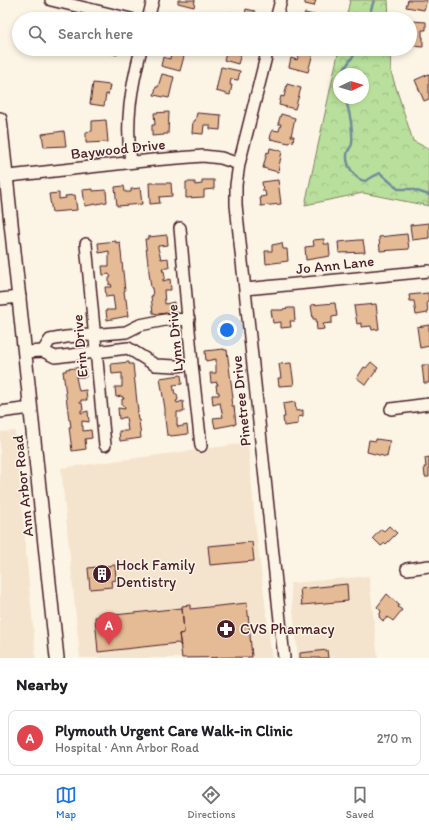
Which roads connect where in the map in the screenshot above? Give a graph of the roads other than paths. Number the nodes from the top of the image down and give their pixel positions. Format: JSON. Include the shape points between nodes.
{"nodes":[{"id":1,"x":51,"y":0,"type":"edge"},
{"id":2,"x":153,"y":0,"type":"edge"},
{"id":3,"x":281,"y":0,"type":"edge"},
{"id":4,"x":101,"y":12,"type":"edge"},
{"id":5,"x":150,"y":12,"type":"edge"},
{"id":6,"x":278,"y":12,"type":"edge"},
{"id":7,"x":139,"y":56,"type":"edge"},
{"id":8,"x":266,"y":56,"type":"edge"},
{"id":9,"x":0,"y":119,"type":"edge"},
{"id":10,"x":131,"y":162,"type":"junction"},
{"id":11,"x":239,"y":164,"type":"junction"},
{"id":12,"x":3,"y":176,"type":"edge"},
{"id":13,"x":180,"y":228,"type":"dead end"},
{"id":14,"x":86,"y":244,"type":"dead end"},
{"id":15,"x":429,"y":271,"type":"edge"},
{"id":16,"x":245,"y":289,"type":"junction"},
{"id":17,"x":20,"y":297,"type":"junction"},
{"id":18,"x":0,"y":298,"type":"edge"},
{"id":19,"x":189,"y":319,"type":"junction"},
{"id":20,"x":126,"y":332,"type":"junction"},
{"id":21,"x":94,"y":335,"type":"junction"},
{"id":22,"x":128,"y":348,"type":"junction"},
{"id":23,"x":43,"y":351,"type":"junction"},
{"id":24,"x":96,"y":351,"type":"junction"},
{"id":25,"x":25,"y":352,"type":"junction"},
{"id":26,"x":192,"y":364,"type":"junction"},
{"id":27,"x":429,"y":404,"type":"edge"},
{"id":28,"x":31,"y":408,"type":"junction"},
{"id":29,"x":391,"y":409,"type":"dead end"},
{"id":30,"x":0,"y":412,"type":"edge"},
{"id":31,"x":105,"y":444,"type":"dead end"},
{"id":32,"x":202,"y":446,"type":"dead end"},
{"id":33,"x":429,"y":566,"type":"edge"},
{"id":34,"x":408,"y":569,"type":"dead end"},
{"id":35,"x":57,"y":658,"type":"edge"},
{"id":36,"x":284,"y":658,"type":"edge"}],
"edges":[{"from":1,"to":4,"type":"street"},
{"from":2,"to":5,"type":"street"},
{"from":3,"to":6,"type":"street"},
{"from":7,"to":10,"type":"street","via":[[128,112]]},
{"from":8,"to":11,"type":"street","name":"Pinetree Drive"},
{"from":9,"to":12,"type":"main road","name":"Ann Arbor Road"},
{"from":10,"to":11,"type":"street","name":"Baywood Drive","via":[[203,156]]},
{"from":10,"to":12,"type":"street","name":"Baywood Drive"},
{"from":11,"to":16,"type":"street","name":"Pinetree Drive","via":[[236,205]]},
{"from":12,"to":17,"type":"main road","name":"Ann Arbor Road"},
{"from":13,"to":19,"type":"street","name":"Lynn Drive"},
{"from":14,"to":21,"type":"street","name":"Erin Drive"},
{"from":15,"to":16,"type":"street","name":"Jo Ann Lane"},
{"from":16,"to":36,"type":"street","name":"Pinetree Drive"},
{"from":17,"to":18,"type":"street"},
{"from":17,"to":25,"type":"main road","name":"Ann Arbor Road"},
{"from":19,"to":20,"type":"street","via":[[140,325]]},
{"from":19,"to":26,"type":"street","name":"Lynn Drive"},
{"from":20,"to":21,"type":"street"},
{"from":20,"to":22,"type":"street"},
{"from":21,"to":23,"type":"street","via":[[50,340]]},
{"from":21,"to":24,"type":"street","name":"Erin Drive"},
{"from":22,"to":24,"type":"street"},
{"from":22,"to":26,"type":"street","via":[[155,365]]},
{"from":23,"to":24,"type":"street","via":[[55,357]]},
{"from":23,"to":25,"type":"street"},
{"from":24,"to":31,"type":"street","name":"Erin Drive"},
{"from":25,"to":28,"type":"main road","name":"Ann Arbor Road"},
{"from":26,"to":32,"type":"street","name":"Lynn Drive"},
{"from":27,"to":29,"type":"street"},
{"from":28,"to":30,"type":"street"},
{"from":28,"to":35,"type":"main road","name":"Ann Arbor Road"},
{"from":33,"to":34,"type":"street"}]}
